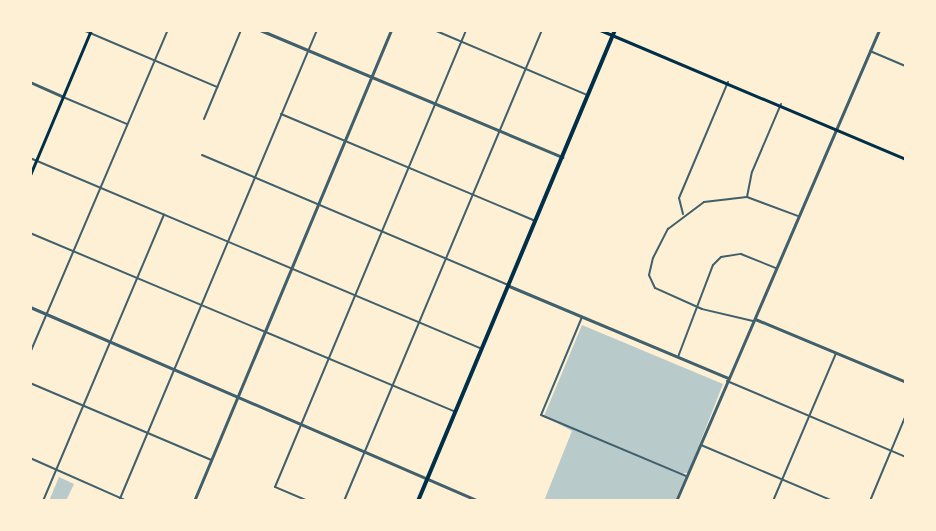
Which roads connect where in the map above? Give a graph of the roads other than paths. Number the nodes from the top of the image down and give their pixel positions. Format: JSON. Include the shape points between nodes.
{"nodes":[{"id":1,"x":83,"y":30,"type":"edge"},
{"id":2,"x":168,"y":30,"type":"edge"},
{"id":3,"x":241,"y":30,"type":"edge"},
{"id":4,"x":260,"y":30,"type":"edge"},
{"id":5,"x":317,"y":30,"type":"edge"},
{"id":6,"x":391,"y":30,"type":"edge"},
{"id":7,"x":434,"y":30,"type":"edge"},
{"id":8,"x":466,"y":30,"type":"edge"},
{"id":9,"x":542,"y":30,"type":"edge"},
{"id":10,"x":600,"y":30,"type":"edge"},
{"id":11,"x":615,"y":30,"type":"edge"},
{"id":12,"x":879,"y":30,"type":"edge"},
{"id":13,"x":91,"y":32,"type":"edge"},
{"id":14,"x":613,"y":35,"type":"junction"},
{"id":15,"x":461,"y":42,"type":"junction"},
{"id":16,"x":308,"y":50,"type":"junction"},
{"id":17,"x":870,"y":51,"type":"junction"},
{"id":18,"x":154,"y":60,"type":"junction"},
{"id":19,"x":906,"y":66,"type":"edge"},
{"id":20,"x":525,"y":69,"type":"junction"},
{"id":21,"x":372,"y":77,"type":"junction"},
{"id":22,"x":30,"y":82,"type":"edge"},
{"id":23,"x":728,"y":82,"type":"junction"},
{"id":24,"x":217,"y":87,"type":"junction"},
{"id":25,"x":587,"y":95,"type":"junction"},
{"id":26,"x":63,"y":97,"type":"junction"},
{"id":27,"x":435,"y":104,"type":"junction"},
{"id":28,"x":781,"y":104,"type":"junction"},
{"id":29,"x":281,"y":114,"type":"junction"},
{"id":30,"x":204,"y":119,"type":"dead end"},
{"id":31,"x":127,"y":124,"type":"junction"},
{"id":32,"x":835,"y":128,"type":"junction"},
{"id":33,"x":498,"y":131,"type":"junction"},
{"id":34,"x":345,"y":140,"type":"junction"},
{"id":35,"x":202,"y":155,"type":"dead end"},
{"id":36,"x":562,"y":157,"type":"junction"},
{"id":37,"x":30,"y":158,"type":"edge"},
{"id":38,"x":906,"y":159,"type":"edge"},
{"id":39,"x":36,"y":160,"type":"junction"},
{"id":40,"x":408,"y":168,"type":"junction"},
{"id":41,"x":30,"y":175,"type":"edge"},
{"id":42,"x":254,"y":177,"type":"junction"},
{"id":43,"x":101,"y":187,"type":"junction"},
{"id":44,"x":472,"y":194,"type":"junction"},
{"id":45,"x":747,"y":197,"type":"junction"},
{"id":46,"x":318,"y":204,"type":"junction"},
{"id":47,"x":164,"y":214,"type":"junction"},
{"id":48,"x":683,"y":214,"type":"junction"},
{"id":49,"x":799,"y":216,"type":"junction"},
{"id":50,"x":535,"y":221,"type":"junction"},
{"id":51,"x":382,"y":231,"type":"junction"},
{"id":52,"x":30,"y":233,"type":"edge"},
{"id":53,"x":227,"y":241,"type":"junction"},
{"id":54,"x":73,"y":251,"type":"junction"},
{"id":55,"x":446,"y":259,"type":"junction"},
{"id":56,"x":291,"y":268,"type":"junction"},
{"id":57,"x":776,"y":269,"type":"junction"},
{"id":58,"x":137,"y":278,"type":"junction"},
{"id":59,"x":508,"y":285,"type":"junction"},
{"id":60,"x":356,"y":295,"type":"junction"},
{"id":61,"x":201,"y":305,"type":"junction"},
{"id":62,"x":695,"y":306,"type":"junction"},
{"id":63,"x":30,"y":307,"type":"edge"},
{"id":64,"x":46,"y":314,"type":"junction"},
{"id":65,"x":582,"y":317,"type":"junction"},
{"id":66,"x":754,"y":320,"type":"junction"},
{"id":67,"x":419,"y":322,"type":"junction"},
{"id":68,"x":265,"y":332,"type":"junction"},
{"id":69,"x":110,"y":341,"type":"junction"},
{"id":70,"x":481,"y":349,"type":"junction"},
{"id":71,"x":30,"y":353,"type":"edge"},
{"id":72,"x":836,"y":353,"type":"junction"},
{"id":73,"x":678,"y":357,"type":"junction"},
{"id":74,"x":329,"y":359,"type":"junction"},
{"id":75,"x":175,"y":369,"type":"junction"},
{"id":76,"x":728,"y":380,"type":"junction"},
{"id":77,"x":906,"y":382,"type":"edge"},
{"id":78,"x":30,"y":383,"type":"edge"},
{"id":79,"x":393,"y":386,"type":"junction"},
{"id":80,"x":238,"y":396,"type":"junction"},
{"id":81,"x":84,"y":406,"type":"junction"},
{"id":82,"x":455,"y":412,"type":"junction"},
{"id":83,"x":906,"y":415,"type":"edge"},
{"id":84,"x":809,"y":416,"type":"junction"},
{"id":85,"x":302,"y":423,"type":"junction"},
{"id":86,"x":147,"y":434,"type":"junction"},
{"id":87,"x":700,"y":445,"type":"junction"},
{"id":88,"x":365,"y":450,"type":"junction"},
{"id":89,"x":891,"y":451,"type":"junction"},
{"id":90,"x":906,"y":457,"type":"edge"},
{"id":91,"x":30,"y":458,"type":"edge"},
{"id":92,"x":211,"y":460,"type":"junction"},
{"id":93,"x":57,"y":470,"type":"junction"},
{"id":94,"x":687,"y":476,"type":"junction"},
{"id":95,"x":427,"y":478,"type":"junction"},
{"id":96,"x":782,"y":479,"type":"junction"},
{"id":97,"x":119,"y":500,"type":"edge"},
{"id":98,"x":43,"y":501,"type":"edge"},
{"id":99,"x":127,"y":501,"type":"edge"},
{"id":100,"x":194,"y":501,"type":"edge"},
{"id":101,"x":308,"y":501,"type":"edge"},
{"id":102,"x":344,"y":501,"type":"edge"},
{"id":103,"x":418,"y":501,"type":"edge"},
{"id":104,"x":477,"y":501,"type":"edge"},
{"id":105,"x":676,"y":501,"type":"edge"},
{"id":106,"x":773,"y":501,"type":"edge"},
{"id":107,"x":833,"y":501,"type":"edge"},
{"id":108,"x":870,"y":501,"type":"edge"}],
"edges":[{"from":1,"to":13,"type":"street"},
{"from":2,"to":18,"type":"street"},
{"from":3,"to":24,"type":"street"},
{"from":4,"to":16,"type":"street"},
{"from":5,"to":16,"type":"street"},
{"from":6,"to":21,"type":"street"},
{"from":7,"to":15,"type":"street"},
{"from":8,"to":15,"type":"street"},
{"from":9,"to":20,"type":"street"},
{"from":10,"to":14,"type":"main road"},
{"from":11,"to":14,"type":"main road"},
{"from":12,"to":17,"type":"street"},
{"from":13,"to":18,"type":"street"},
{"from":13,"to":26,"type":"main road"},
{"from":14,"to":23,"type":"main road"},
{"from":14,"to":25,"type":"main road"},
{"from":15,"to":20,"type":"street"},
{"from":15,"to":27,"type":"street"},
{"from":16,"to":21,"type":"street"},
{"from":16,"to":29,"type":"street"},
{"from":17,"to":19,"type":"street"},
{"from":17,"to":32,"type":"street"},
{"from":18,"to":24,"type":"street"},
{"from":18,"to":31,"type":"street"},
{"from":20,"to":25,"type":"street"},
{"from":20,"to":33,"type":"street"},
{"from":21,"to":27,"type":"street"},
{"from":21,"to":34,"type":"street"},
{"from":22,"to":26,"type":"street"},
{"from":23,"to":28,"type":"main road"},
{"from":23,"to":48,"type":"street","via":[[679,198]]},
{"from":24,"to":30,"type":"street"},
{"from":25,"to":36,"type":"main road"},
{"from":26,"to":31,"type":"street"},
{"from":26,"to":39,"type":"main road"},
{"from":27,"to":33,"type":"street"},
{"from":27,"to":40,"type":"street"},
{"from":28,"to":32,"type":"main road"},
{"from":28,"to":45,"type":"street","via":[[752,172]]},
{"from":29,"to":34,"type":"street"},
{"from":29,"to":42,"type":"street"},
{"from":31,"to":43,"type":"street"},
{"from":32,"to":38,"type":"main road"},
{"from":32,"to":49,"type":"street"},
{"from":33,"to":36,"type":"street"},
{"from":33,"to":44,"type":"street"},
{"from":34,"to":40,"type":"street"},
{"from":34,"to":46,"type":"street"},
{"from":35,"to":42,"type":"street"},
{"from":36,"to":50,"type":"main road"},
{"from":37,"to":39,"type":"street"},
{"from":39,"to":41,"type":"main road"},
{"from":39,"to":43,"type":"street"},
{"from":40,"to":44,"type":"street"},
{"from":40,"to":51,"type":"street"},
{"from":42,"to":46,"type":"street"},
{"from":42,"to":53,"type":"street"},
{"from":43,"to":47,"type":"street"},
{"from":43,"to":54,"type":"street"},
{"from":44,"to":50,"type":"street"},
{"from":44,"to":55,"type":"street"},
{"from":45,"to":48,"type":"street","via":[[722,197]]},
{"from":45,"to":49,"type":"street"},
{"from":46,"to":51,"type":"street"},
{"from":46,"to":56,"type":"street"},
{"from":47,"to":53,"type":"street"},
{"from":47,"to":58,"type":"street"},
{"from":48,"to":62,"type":"street","via":[[668,229],[650,268],[652,284]]},
{"from":49,"to":57,"type":"street"},
{"from":50,"to":59,"type":"main road"},
{"from":51,"to":55,"type":"street"},
{"from":51,"to":60,"type":"street"},
{"from":52,"to":54,"type":"street"},
{"from":53,"to":56,"type":"street"},
{"from":53,"to":61,"type":"street"},
{"from":54,"to":58,"type":"street"},
{"from":54,"to":64,"type":"street"},
{"from":55,"to":59,"type":"street"},
{"from":55,"to":67,"type":"street"},
{"from":56,"to":60,"type":"street"},
{"from":56,"to":68,"type":"street"},
{"from":57,"to":62,"type":"street","via":[[741,254],[722,257],[713,265]]},
{"from":57,"to":66,"type":"street"},
{"from":58,"to":61,"type":"street"},
{"from":58,"to":69,"type":"street"},
{"from":59,"to":65,"type":"street"},
{"from":59,"to":70,"type":"main road"},
{"from":60,"to":67,"type":"street"},
{"from":60,"to":74,"type":"street"},
{"from":61,"to":68,"type":"street"},
{"from":61,"to":75,"type":"street"},
{"from":62,"to":66,"type":"street"},
{"from":62,"to":73,"type":"street"},
{"from":63,"to":64,"type":"street"},
{"from":64,"to":69,"type":"street"},
{"from":64,"to":71,"type":"street"},
{"from":65,"to":73,"type":"street"},
{"from":65,"to":94,"type":"street","via":[[541,415]]},
{"from":66,"to":72,"type":"street"},
{"from":66,"to":76,"type":"street"},
{"from":67,"to":70,"type":"street"},
{"from":67,"to":79,"type":"street"},
{"from":68,"to":74,"type":"street"},
{"from":68,"to":80,"type":"street"},
{"from":69,"to":75,"type":"street"},
{"from":69,"to":81,"type":"street"},
{"from":70,"to":82,"type":"main road"},
{"from":72,"to":77,"type":"street"},
{"from":72,"to":84,"type":"street"},
{"from":73,"to":76,"type":"street"},
{"from":74,"to":79,"type":"street"},
{"from":74,"to":85,"type":"street"},
{"from":75,"to":80,"type":"street"},
{"from":75,"to":86,"type":"street"},
{"from":76,"to":84,"type":"street"},
{"from":76,"to":87,"type":"street"},
{"from":78,"to":81,"type":"street"},
{"from":79,"to":82,"type":"street"},
{"from":79,"to":88,"type":"street"},
{"from":80,"to":85,"type":"street"},
{"from":80,"to":92,"type":"street"},
{"from":81,"to":86,"type":"street"},
{"from":81,"to":93,"type":"street"},
{"from":82,"to":95,"type":"main road"},
{"from":83,"to":89,"type":"street"},
{"from":84,"to":89,"type":"street"},
{"from":84,"to":96,"type":"street"},
{"from":85,"to":88,"type":"street"},
{"from":85,"to":101,"type":"street","via":[[275,487]]},
{"from":86,"to":92,"type":"street"},
{"from":86,"to":97,"type":"street"},
{"from":87,"to":94,"type":"street"},
{"from":87,"to":96,"type":"street"},
{"from":88,"to":95,"type":"street"},
{"from":88,"to":102,"type":"street"},
{"from":89,"to":90,"type":"street"},
{"from":89,"to":108,"type":"street"},
{"from":91,"to":93,"type":"street"},
{"from":92,"to":100,"type":"street"},
{"from":93,"to":97,"type":"street"},
{"from":93,"to":98,"type":"street"},
{"from":94,"to":105,"type":"street"},
{"from":95,"to":103,"type":"main road"},
{"from":95,"to":104,"type":"street"},
{"from":96,"to":106,"type":"street"},
{"from":96,"to":107,"type":"street"},
{"from":97,"to":99,"type":"street"}]}
